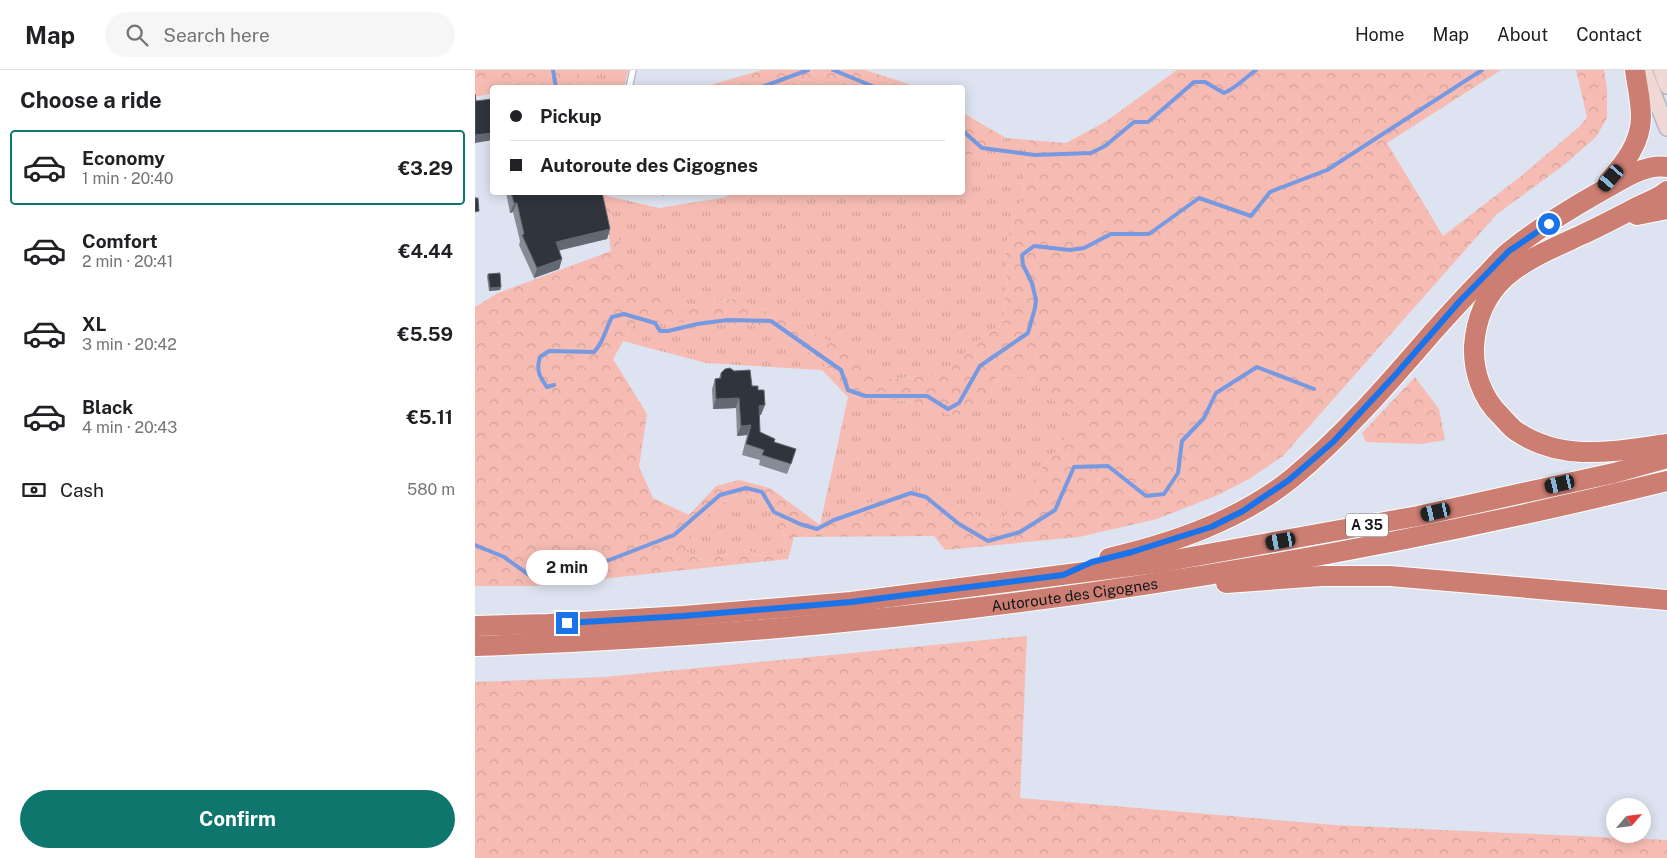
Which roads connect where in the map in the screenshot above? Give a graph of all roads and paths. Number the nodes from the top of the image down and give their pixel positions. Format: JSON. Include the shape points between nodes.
{"nodes":[{"id":1,"x":633,"y":70,"type":"edge"},
{"id":2,"x":1635,"y":70,"type":"edge"},
{"id":3,"x":1644,"y":70,"type":"edge"},
{"id":4,"x":1661,"y":70,"type":"edge"},
{"id":5,"x":630,"y":85,"type":"edge"},
{"id":6,"x":1667,"y":86,"type":"edge"},
{"id":7,"x":1667,"y":128,"type":"edge"},
{"id":8,"x":1667,"y":167,"type":"edge"},
{"id":9,"x":1667,"y":191,"type":"edge"},
{"id":10,"x":1598,"y":193,"type":"junction"},
{"id":11,"x":1667,"y":209,"type":"edge"},
{"id":12,"x":1604,"y":225,"type":"junction"},
{"id":13,"x":1667,"y":444,"type":"edge"},
{"id":14,"x":1667,"y":458,"type":"edge"},
{"id":15,"x":1667,"y":481,"type":"edge"},
{"id":16,"x":1063,"y":575,"type":"junction"},
{"id":17,"x":1190,"y":578,"type":"junction"},
{"id":18,"x":1667,"y":600,"type":"edge"},
{"id":19,"x":475,"y":626,"type":"edge"},
{"id":20,"x":475,"y":646,"type":"edge"}],
"edges":[{"from":1,"to":5,"type":"lane"},
{"from":2,"to":10,"type":"highway","via":[[1641,117],[1637,139],[1623,164]]},
{"from":3,"to":7,"type":"main road"},
{"from":4,"to":6,"type":"main road"},
{"from":8,"to":10,"type":"highway","via":[[1659,165],[1630,174]]},
{"from":9,"to":12,"type":"highway"},
{"from":10,"to":16,"type":"highway","via":[[1509,251],[1333,442],[1289,480],[1243,511],[1211,527],[1092,562]]},
{"from":11,"to":12,"type":"highway"},
{"from":12,"to":13,"type":"highway","via":[[1519,265],[1495,287],[1481,311],[1475,333],[1473,358],[1480,386],[1494,410],[1515,431],[1540,444],[1583,453]]},
{"from":14,"to":16,"type":"highway","name":"Autoroute des Cigognes","number":"A 35","via":[[1418,516],[1163,562]]},
{"from":15,"to":17,"type":"highway","name":"Autoroute des Cigognes","number":"A 35","via":[[1425,535]]},
{"from":16,"to":19,"type":"highway","name":"Autoroute des Cigognes","number":"A 35","via":[[831,604],[683,616]]},
{"from":17,"to":18,"type":"highway","via":[[1206,585],[1322,576],[1390,576]]},
{"from":17,"to":20,"type":"highway","name":"Autoroute des Cigognes","number":"A 35","via":[[853,621],[685,635]]}]}
